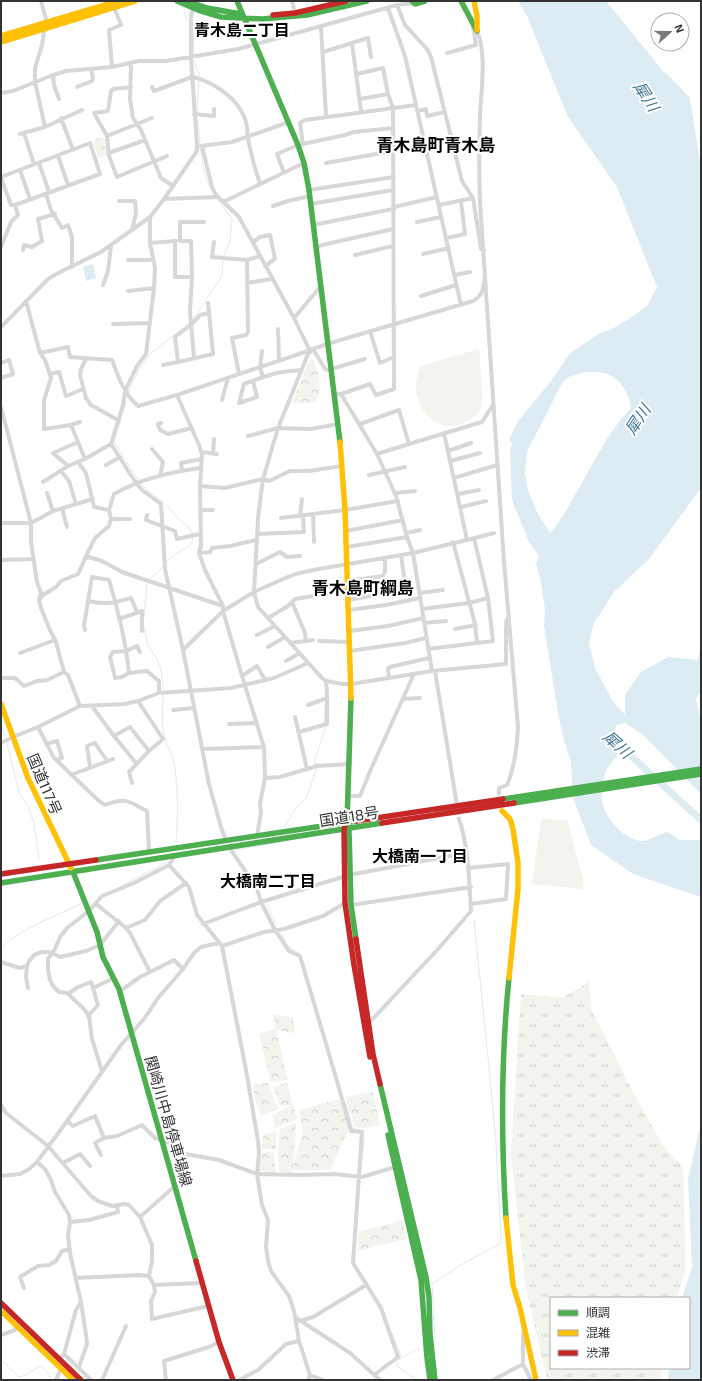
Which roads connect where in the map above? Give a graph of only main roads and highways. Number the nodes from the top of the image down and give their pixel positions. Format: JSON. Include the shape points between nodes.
{"nodes":[{"id":1,"x":118,"y":1,"type":"edge"},
{"id":2,"x":135,"y":1,"type":"edge"},
{"id":3,"x":177,"y":1,"type":"edge"},
{"id":4,"x":187,"y":1,"type":"edge"},
{"id":5,"x":237,"y":1,"type":"edge"},
{"id":6,"x":346,"y":1,"type":"edge"},
{"id":7,"x":366,"y":1,"type":"edge"},
{"id":8,"x":425,"y":1,"type":"edge"},
{"id":9,"x":461,"y":1,"type":"edge"},
{"id":10,"x":474,"y":1,"type":"edge"},
{"id":11,"x":108,"y":2,"type":"edge"},
{"id":12,"x":412,"y":2,"type":"edge"},
{"id":13,"x":195,"y":4,"type":"edge"},
{"id":14,"x":243,"y":16,"type":"junction"},
{"id":15,"x":45,"y":26,"type":"junction"},
{"id":16,"x":1,"y":36,"type":"edge"},
{"id":17,"x":1,"y":42,"type":"edge"},
{"id":18,"x":1,"y":704,"type":"edge"},
{"id":19,"x":701,"y":769,"type":"edge"},
{"id":20,"x":701,"y":774,"type":"edge"},
{"id":21,"x":524,"y":798,"type":"junction"},
{"id":22,"x":502,"y":810,"type":"dead end"},
{"id":23,"x":347,"y":822,"type":"junction"},
{"id":24,"x":346,"y":829,"type":"junction"},
{"id":25,"x":69,"y":864,"type":"junction"},
{"id":26,"x":73,"y":872,"type":"junction"},
{"id":27,"x":1,"y":874,"type":"edge"},
{"id":28,"x":1,"y":883,"type":"edge"},
{"id":29,"x":366,"y":1024,"type":"junction"},
{"id":30,"x":1,"y":1303,"type":"edge"},
{"id":31,"x":1,"y":1311,"type":"edge"},
{"id":32,"x":73,"y":1380,"type":"edge"},
{"id":33,"x":81,"y":1380,"type":"edge"},
{"id":34,"x":232,"y":1380,"type":"edge"},
{"id":35,"x":430,"y":1380,"type":"edge"},
{"id":36,"x":435,"y":1380,"type":"edge"},
{"id":37,"x":536,"y":1380,"type":"edge"}],
"edges":[{"from":1,"to":11,"type":"main road"},
{"from":2,"to":15,"type":"main road"},
{"from":3,"to":13,"type":"main road"},
{"from":4,"to":13,"type":"main road"},
{"from":5,"to":14,"type":"main road"},
{"from":6,"to":14,"type":"main road","via":[[295,13]]},
{"from":7,"to":14,"type":"main road","via":[[284,19]]},
{"from":8,"to":12,"type":"main road","via":[[415,4]]},
{"from":9,"to":10,"type":"main road","via":[[477,31],[478,16]]},
{"from":11,"to":15,"type":"main road"},
{"from":13,"to":14,"type":"main road"},
{"from":14,"to":23,"type":"main road","via":[[300,145],[310,193],[338,424],[345,510],[351,684]]},
{"from":15,"to":16,"type":"main road"},
{"from":15,"to":17,"type":"main road"},
{"from":18,"to":25,"type":"main road","name":"国道117号","via":[[31,785]]},
{"from":19,"to":21,"type":"main road","name":"国道18号"},
{"from":20,"to":21,"type":"main road","name":"国道18号"},
{"from":21,"to":23,"type":"main road","name":"国道18号"},
{"from":21,"to":24,"type":"main road","name":"国道18号"},
{"from":22,"to":37,"type":"main road","via":[[510,819],[518,863],[504,1050],[506,1217],[513,1285]]},
{"from":23,"to":24,"type":"main road"},
{"from":23,"to":25,"type":"main road","name":"国道18号"},
{"from":24,"to":26,"type":"main road","name":"国道18号"},
{"from":24,"to":29,"type":"main road","via":[[348,904]]},
{"from":25,"to":26,"type":"main road","name":"国道117号"},
{"from":25,"to":27,"type":"main road","name":"国道18号"},
{"from":26,"to":28,"type":"main road","name":"国道18号"},
{"from":26,"to":34,"type":"main road","name":"関崎川中島停車場線","via":[[97,932],[103,957],[119,992],[201,1283]]},
{"from":29,"to":35,"type":"main road","via":[[421,1280],[426,1358]]},
{"from":29,"to":36,"type":"main road","via":[[426,1276]]},
{"from":30,"to":33,"type":"main road"},
{"from":31,"to":32,"type":"main road"}]}
